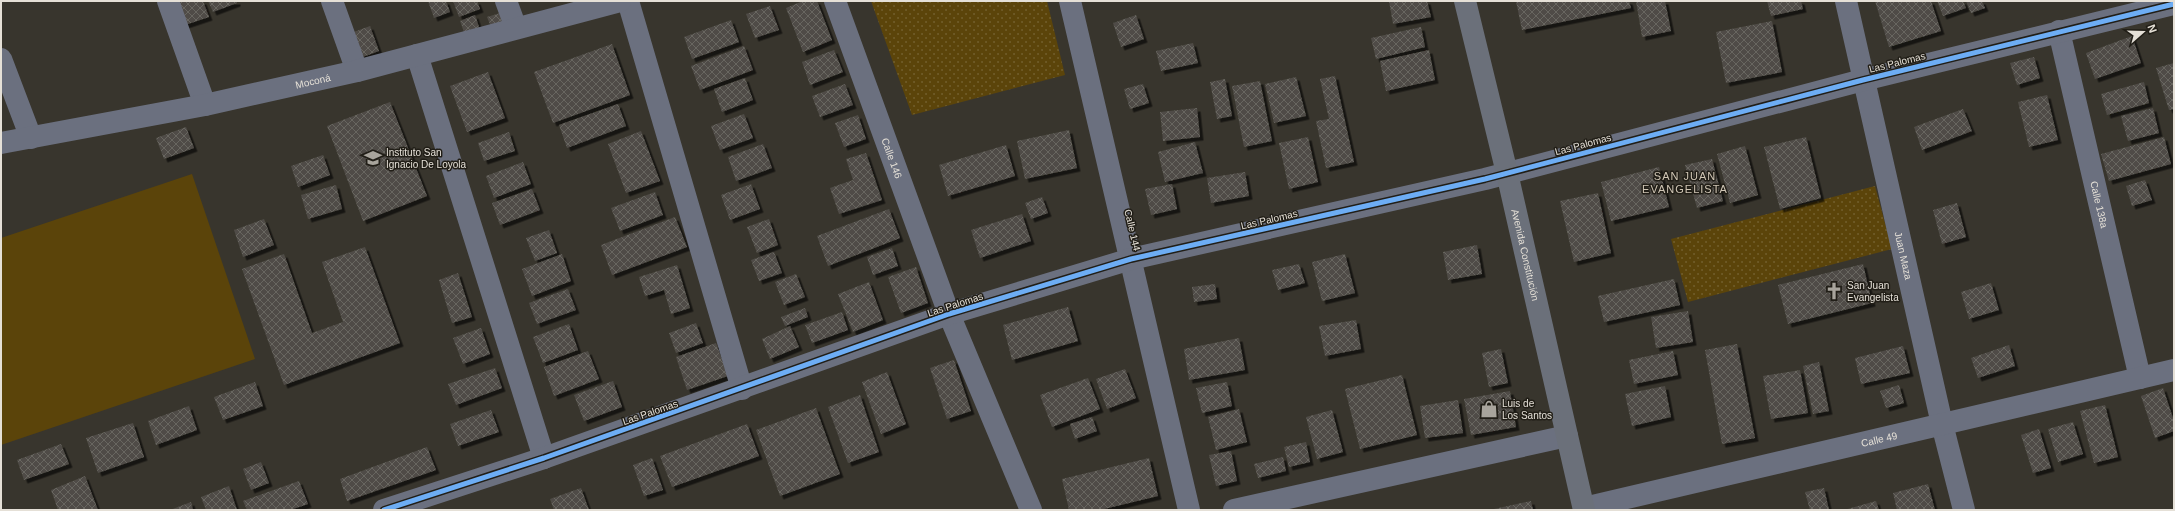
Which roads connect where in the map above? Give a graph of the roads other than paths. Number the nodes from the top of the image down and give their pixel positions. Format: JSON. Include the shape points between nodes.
{"nodes":[{"id":1,"x":168,"y":1,"type":"edge"},
{"id":2,"x":332,"y":1,"type":"edge"},
{"id":3,"x":506,"y":1,"type":"edge"},
{"id":4,"x":620,"y":1,"type":"edge"},
{"id":5,"x":628,"y":1,"type":"edge"},
{"id":6,"x":835,"y":1,"type":"edge"},
{"id":7,"x":1070,"y":1,"type":"edge"},
{"id":8,"x":1465,"y":1,"type":"edge"},
{"id":9,"x":1846,"y":1,"type":"edge"},
{"id":10,"x":2174,"y":4,"type":"edge"},
{"id":11,"x":516,"y":28,"type":"junction"},
{"id":12,"x":2059,"y":32,"type":"junction"},
{"id":13,"x":417,"y":54,"type":"junction"},
{"id":14,"x":1,"y":60,"type":"edge"},
{"id":15,"x":357,"y":71,"type":"junction"},
{"id":16,"x":1863,"y":80,"type":"junction"},
{"id":17,"x":205,"y":105,"type":"junction"},
{"id":18,"x":31,"y":138,"type":"junction"},
{"id":19,"x":1,"y":143,"type":"edge"},
{"id":20,"x":1507,"y":173,"type":"junction"},
{"id":21,"x":1131,"y":259,"type":"junction"},
{"id":22,"x":949,"y":314,"type":"junction"},
{"id":23,"x":2174,"y":370,"type":"edge"},
{"id":24,"x":2140,"y":378,"type":"junction"},
{"id":25,"x":742,"y":389,"type":"junction"},
{"id":26,"x":1942,"y":424,"type":"junction"},
{"id":27,"x":1567,"y":436,"type":"junction"},
{"id":28,"x":544,"y":458,"type":"junction"},
{"id":29,"x":1584,"y":509,"type":"edge"},
{"id":30,"x":384,"y":510,"type":"edge"},
{"id":31,"x":1031,"y":510,"type":"edge"},
{"id":32,"x":1189,"y":510,"type":"edge"},
{"id":33,"x":1234,"y":510,"type":"edge"},
{"id":34,"x":1964,"y":510,"type":"edge"}],
"edges":[{"from":1,"to":17,"type":"street"},
{"from":2,"to":15,"type":"street"},
{"from":3,"to":11,"type":"street"},
{"from":4,"to":11,"type":"street","name":"Moconá"},
{"from":5,"to":25,"type":"street"},
{"from":6,"to":22,"type":"street","name":"Calle 146"},
{"from":7,"to":21,"type":"street","name":"Calle 144"},
{"from":8,"to":20,"type":"main road","name":"Avenida Constitución"},
{"from":9,"to":16,"type":"street","name":"Juan Maza"},
{"from":10,"to":12,"type":"street","name":"Las Palomas"},
{"from":11,"to":13,"type":"street","name":"Moconá"},
{"from":12,"to":16,"type":"street","name":"Las Palomas"},
{"from":12,"to":24,"type":"street","name":"Calle 138a"},
{"from":13,"to":15,"type":"street","name":"Moconá"},
{"from":13,"to":28,"type":"street"},
{"from":14,"to":18,"type":"street"},
{"from":15,"to":17,"type":"street","name":"Moconá"},
{"from":16,"to":20,"type":"street","name":"Las Palomas"},
{"from":16,"to":26,"type":"street","name":"Juan Maza"},
{"from":17,"to":18,"type":"street","name":"Moconá"},
{"from":18,"to":19,"type":"street","name":"Moconá"},
{"from":20,"to":21,"type":"street","name":"Las Palomas"},
{"from":20,"to":27,"type":"main road","name":"Avenida Constitución"},
{"from":21,"to":22,"type":"street","name":"Las Palomas"},
{"from":21,"to":32,"type":"street","name":"Calle 144"},
{"from":22,"to":25,"type":"street","name":"Las Palomas"},
{"from":22,"to":31,"type":"street","name":"Calle 146"},
{"from":23,"to":24,"type":"street","name":"Calle 49"},
{"from":24,"to":26,"type":"street","name":"Calle 49"},
{"from":25,"to":28,"type":"street","name":"Las Palomas"},
{"from":26,"to":29,"type":"street","name":"Calle 49"},
{"from":26,"to":34,"type":"street","name":"Juan Maza"},
{"from":27,"to":29,"type":"main road","name":"Avenida Constitución"},
{"from":27,"to":33,"type":"street"},
{"from":28,"to":30,"type":"street","name":"Las Palomas"}]}
